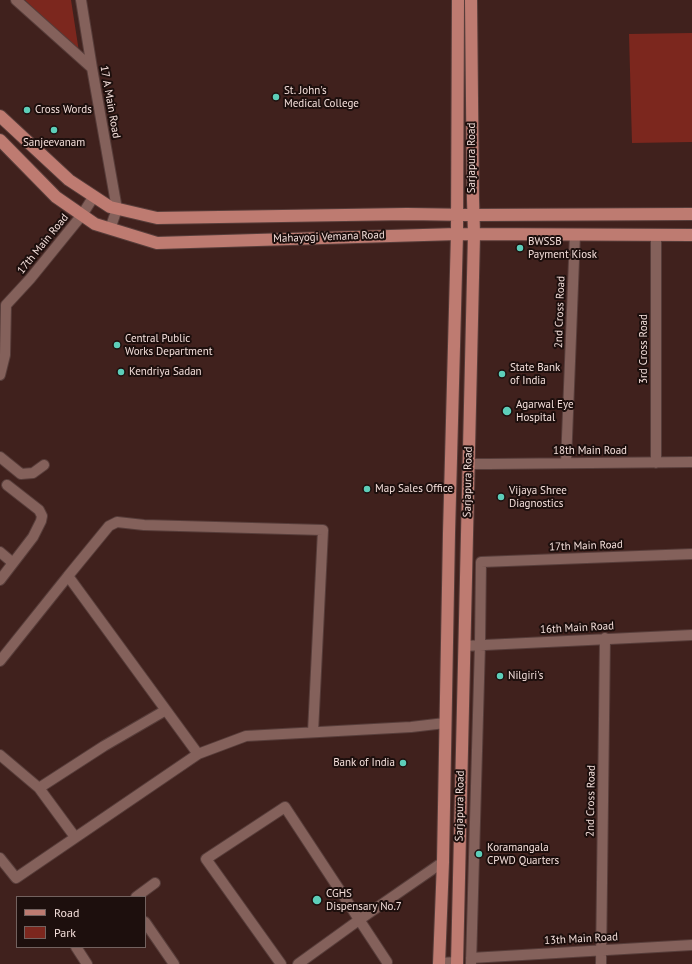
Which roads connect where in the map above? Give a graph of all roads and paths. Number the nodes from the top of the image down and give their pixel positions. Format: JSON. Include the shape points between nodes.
{"nodes":[{"id":1,"x":16,"y":0,"type":"edge"},
{"id":2,"x":81,"y":0,"type":"edge"},
{"id":3,"x":458,"y":0,"type":"edge"},
{"id":4,"x":471,"y":0,"type":"edge"},
{"id":5,"x":92,"y":68,"type":"junction"},
{"id":6,"x":0,"y":116,"type":"edge"},
{"id":7,"x":0,"y":140,"type":"edge"},
{"id":8,"x":94,"y":196,"type":"junction"},
{"id":9,"x":117,"y":209,"type":"junction"},
{"id":10,"x":692,"y":214,"type":"edge"},
{"id":11,"x":82,"y":215,"type":"junction"},
{"id":12,"x":457,"y":215,"type":"junction"},
{"id":13,"x":473,"y":215,"type":"junction"},
{"id":14,"x":110,"y":229,"type":"junction"},
{"id":15,"x":457,"y":234,"type":"junction"},
{"id":16,"x":474,"y":234,"type":"junction"},
{"id":17,"x":575,"y":234,"type":"junction"},
{"id":18,"x":656,"y":235,"type":"junction"},
{"id":19,"x":692,"y":235,"type":"edge"},
{"id":20,"x":3,"y":302,"type":"edge"},
{"id":21,"x":0,"y":375,"type":"edge"},
{"id":22,"x":0,"y":457,"type":"edge"},
{"id":23,"x":692,"y":462,"type":"edge"},
{"id":24,"x":566,"y":463,"type":"junction"},
{"id":25,"x":656,"y":463,"type":"junction"},
{"id":26,"x":468,"y":464,"type":"junction"},
{"id":27,"x":44,"y":465,"type":"dead end"},
{"id":28,"x":7,"y":485,"type":"dead end"},
{"id":29,"x":0,"y":552,"type":"edge"},
{"id":30,"x":692,"y":554,"type":"edge"},
{"id":31,"x":481,"y":562,"type":"joint"},
{"id":32,"x":13,"y":563,"type":"junction"},
{"id":33,"x":68,"y":576,"type":"junction"},
{"id":34,"x":0,"y":580,"type":"edge"},
{"id":35,"x":692,"y":635,"type":"edge"},
{"id":36,"x":605,"y":638,"type":"junction"},
{"id":37,"x":480,"y":644,"type":"junction"},
{"id":38,"x":464,"y":646,"type":"junction"},
{"id":39,"x":0,"y":661,"type":"edge"},
{"id":40,"x":166,"y":710,"type":"junction"},
{"id":41,"x":445,"y":723,"type":"junction"},
{"id":42,"x":314,"y":732,"type":"junction"},
{"id":43,"x":198,"y":754,"type":"junction"},
{"id":44,"x":0,"y":755,"type":"edge"},
{"id":45,"x":39,"y":788,"type":"junction"},
{"id":46,"x":75,"y":837,"type":"junction"},
{"id":47,"x":0,"y":858,"type":"edge"},
{"id":48,"x":443,"y":862,"type":"junction"},
{"id":49,"x":155,"y":883,"type":"dead end"},
{"id":50,"x":137,"y":896,"type":"edge"},
{"id":51,"x":358,"y":920,"type":"junction"},
{"id":52,"x":146,"y":923,"type":"edge"},
{"id":53,"x":692,"y":945,"type":"edge"},
{"id":54,"x":77,"y":948,"type":"edge"},
{"id":55,"x":601,"y":950,"type":"junction"},
{"id":56,"x":471,"y":961,"type":"edge"},
{"id":57,"x":387,"y":962,"type":"dead end"},
{"id":58,"x":457,"y":963,"type":"edge"},
{"id":59,"x":87,"y":964,"type":"edge"},
{"id":60,"x":174,"y":964,"type":"edge"},
{"id":61,"x":281,"y":964,"type":"edge"},
{"id":62,"x":298,"y":964,"type":"edge"},
{"id":63,"x":439,"y":964,"type":"edge"},
{"id":64,"x":601,"y":964,"type":"edge"}],
"edges":[{"from":1,"to":5,"type":"street"},
{"from":2,"to":5,"type":"street","name":"17 A Main Road"},
{"from":3,"to":12,"type":"main road","name":"Sarjapura Road"},
{"from":4,"to":13,"type":"main road","name":"Sarjapura Road"},
{"from":5,"to":9,"type":"street","name":"17 A Main Road"},
{"from":6,"to":8,"type":"main road","name":"Mahayogi Vemana Road","via":[[69,180]]},
{"from":7,"to":11,"type":"main road","name":"Mahayogi Vemana Road","via":[[56,197]]},
{"from":8,"to":9,"type":"main road","name":"Mahayogi Vemana Road"},
{"from":8,"to":11,"type":"street","name":"17th Main Road"},
{"from":9,"to":12,"type":"main road","name":"Mahayogi Vemana Road","via":[[157,218]]},
{"from":9,"to":14,"type":"street"},
{"from":10,"to":13,"type":"main road","name":"Mahayogi Vemana Road"},
{"from":11,"to":14,"type":"main road","name":"Mahayogi Vemana Road","via":[[95,224]]},
{"from":11,"to":20,"type":"street","name":"17th Main Road","via":[[30,279]]},
{"from":12,"to":13,"type":"main road","name":"Mahayogi Vemana Road"},
{"from":12,"to":15,"type":"main road","name":"Sarjapura Road"},
{"from":13,"to":16,"type":"main road","name":"Sarjapura Road"},
{"from":14,"to":15,"type":"main road","name":"Mahayogi Vemana Road","via":[[157,243]]},
{"from":15,"to":16,"type":"main road","name":"Mahayogi Vemana Road"},
{"from":15,"to":41,"type":"main road","name":"Sarjapura Road"},
{"from":16,"to":17,"type":"main road","name":"Mahayogi Vemana Road"},
{"from":16,"to":26,"type":"main road","name":"Sarjapura Road"},
{"from":17,"to":18,"type":"main road","name":"Mahayogi Vemana Road"},
{"from":17,"to":24,"type":"street","name":"2nd Cross Road"},
{"from":18,"to":19,"type":"main road","name":"Mahayogi Vemana Road"},
{"from":18,"to":25,"type":"street","name":"3rd Cross Road"},
{"from":20,"to":21,"type":"street","via":[[5,355]]},
{"from":22,"to":27,"type":"street","via":[[21,474],[33,473]]},
{"from":23,"to":25,"type":"street","name":"18th Main Road"},
{"from":24,"to":25,"type":"street","name":"18th Main Road"},
{"from":24,"to":26,"type":"street","name":"18th Main Road"},
{"from":26,"to":38,"type":"main road","name":"Sarjapura Road"},
{"from":28,"to":32,"type":"street","via":[[39,510],[42,516],[36,532]]},
{"from":29,"to":32,"type":"street"},
{"from":30,"to":31,"type":"street","name":"17th Main Road"},
{"from":31,"to":37,"type":"street","name":"Sarjapura Road"},
{"from":32,"to":34,"type":"street"},
{"from":33,"to":39,"type":"street"},
{"from":33,"to":40,"type":"street"},
{"from":33,"to":42,"type":"street","via":[[109,526],[116,522],[323,530]]},
{"from":35,"to":36,"type":"street","name":"16th Main Road"},
{"from":36,"to":37,"type":"street","name":"16th Main Road"},
{"from":36,"to":55,"type":"street","name":"2nd Cross Road"},
{"from":37,"to":38,"type":"street","name":"16th Main Road"},
{"from":37,"to":56,"type":"street","name":"Sarjapura Road"},
{"from":38,"to":58,"type":"main road","name":"Sarjapura Road"},
{"from":40,"to":43,"type":"street"},
{"from":40,"to":45,"type":"street"},
{"from":41,"to":42,"type":"street"},
{"from":41,"to":48,"type":"main road","name":"Sarjapura Road"},
{"from":42,"to":43,"type":"street","via":[[246,736]]},
{"from":43,"to":46,"type":"street"},
{"from":44,"to":45,"type":"street"},
{"from":45,"to":46,"type":"street"},
{"from":46,"to":47,"type":"street","via":[[16,878]]},
{"from":48,"to":51,"type":"street"},
{"from":48,"to":63,"type":"main road","name":"Sarjapura Road"},
{"from":49,"to":50,"type":"street"},
{"from":51,"to":57,"type":"street"},
{"from":51,"to":61,"type":"street","via":[[285,807],[206,860]]},
{"from":51,"to":62,"type":"street"},
{"from":52,"to":60,"type":"street"},
{"from":53,"to":55,"type":"street","name":"13th Main Road"},
{"from":54,"to":59,"type":"street"},
{"from":55,"to":56,"type":"street","name":"13th Main Road"},
{"from":55,"to":64,"type":"street","name":"2nd Cross Road"},
{"from":58,"to":63,"type":"street"}]}
